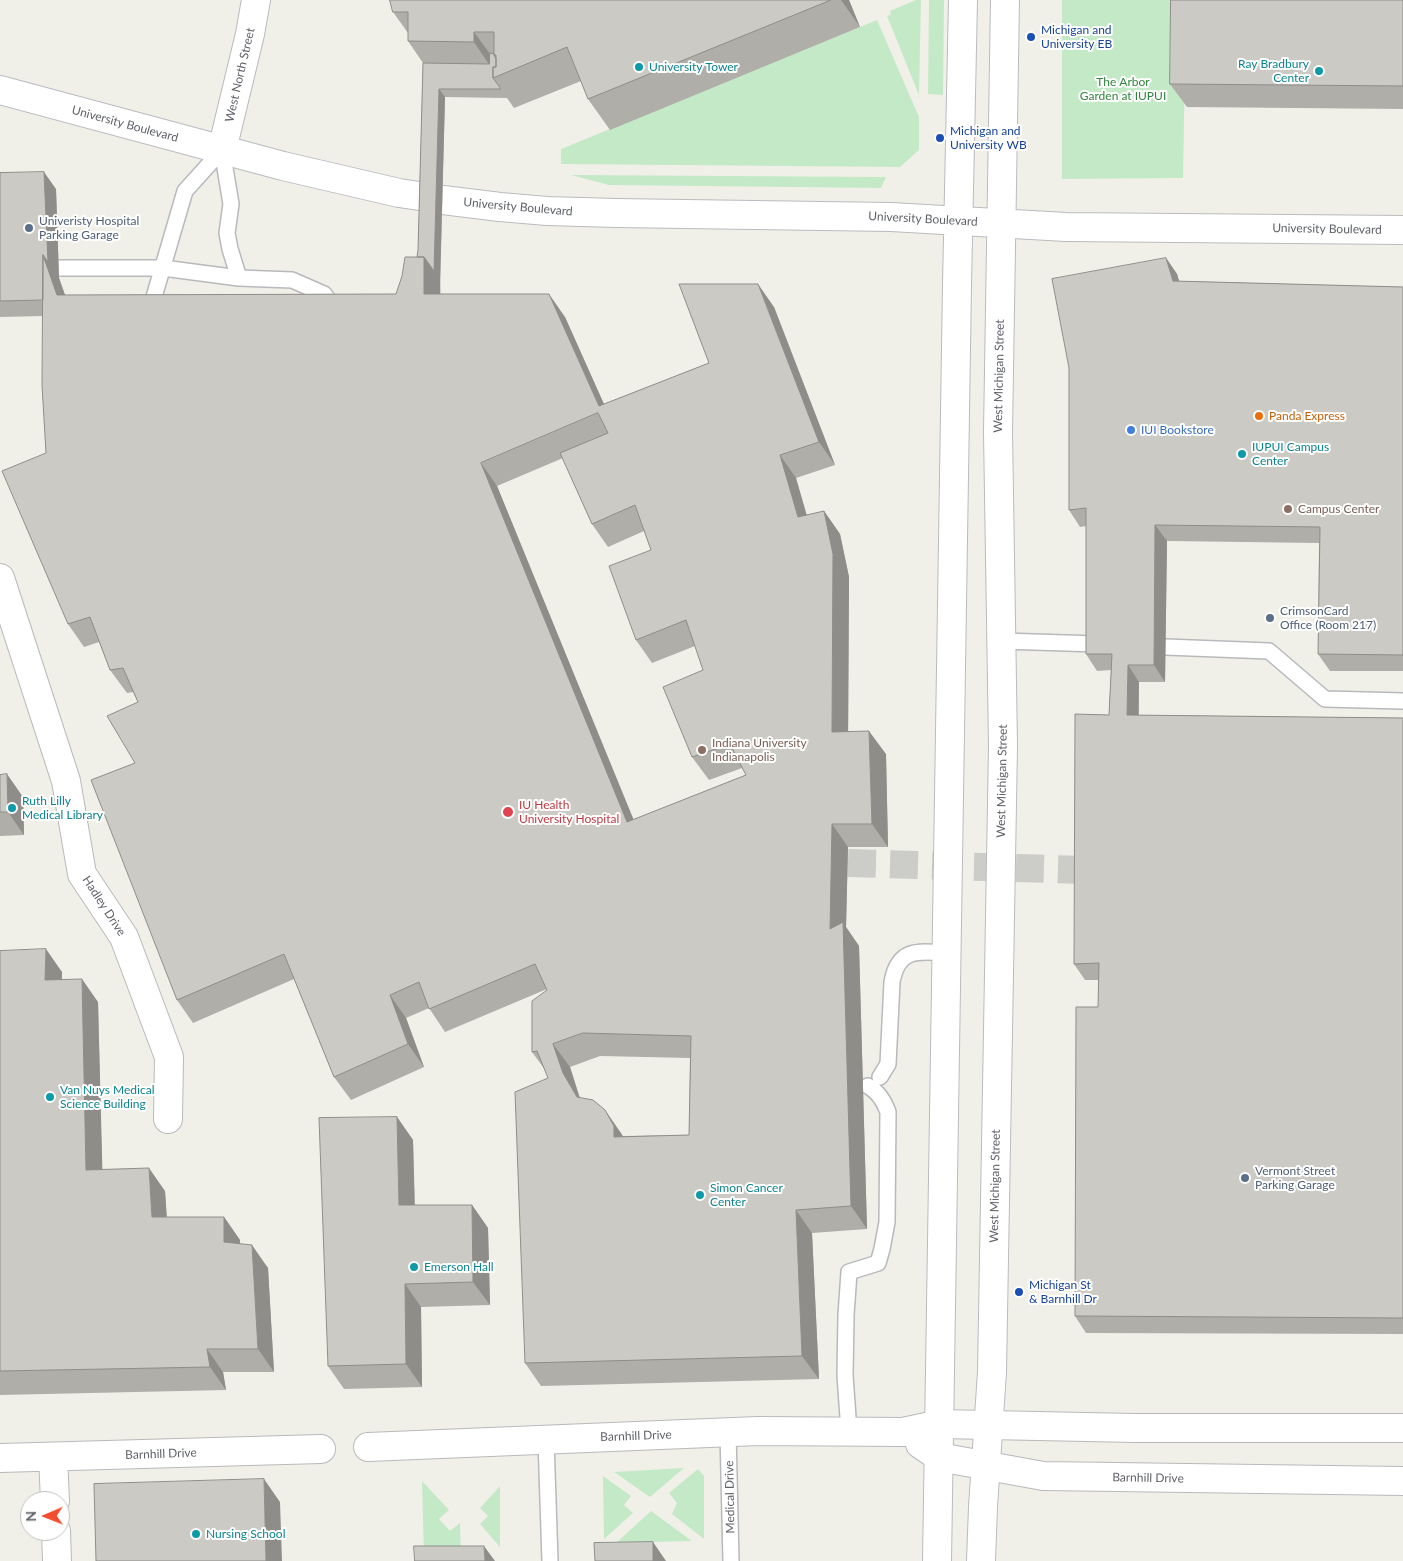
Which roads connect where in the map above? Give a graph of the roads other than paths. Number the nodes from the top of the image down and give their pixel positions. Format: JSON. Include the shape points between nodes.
{"nodes":[{"id":1,"x":256,"y":0,"type":"edge"},
{"id":2,"x":963,"y":0,"type":"edge"},
{"id":3,"x":1005,"y":0,"type":"edge"},
{"id":4,"x":0,"y":90,"type":"edge"},
{"id":5,"x":222,"y":150,"type":"junction"},
{"id":6,"x":958,"y":220,"type":"junction"},
{"id":7,"x":1002,"y":223,"type":"junction"},
{"id":8,"x":1403,"y":230,"type":"edge"},
{"id":9,"x":59,"y":268,"type":"dead end"},
{"id":10,"x":163,"y":268,"type":"junction"},
{"id":11,"x":239,"y":278,"type":"junction"},
{"id":12,"x":339,"y":317,"type":"edge"},
{"id":13,"x":148,"y":318,"type":"edge"},
{"id":14,"x":0,"y":578,"type":"edge"},
{"id":15,"x":1002,"y":641,"type":"junction"},
{"id":16,"x":1098,"y":644,"type":"edge"},
{"id":17,"x":1166,"y":647,"type":"dead end"},
{"id":18,"x":1403,"y":701,"type":"edge"},
{"id":19,"x":946,"y":953,"type":"junction"},
{"id":20,"x":168,"y":1119,"type":"dead end"},
{"id":21,"x":940,"y":1424,"type":"junction"},
{"id":22,"x":989,"y":1425,"type":"junction"},
{"id":23,"x":1403,"y":1428,"type":"edge"},
{"id":24,"x":728,"y":1432,"type":"junction"},
{"id":25,"x":849,"y":1432,"type":"junction"},
{"id":26,"x":903,"y":1432,"type":"junction"},
{"id":27,"x":546,"y":1440,"type":"junction"},
{"id":28,"x":368,"y":1447,"type":"dead end"},
{"id":29,"x":321,"y":1449,"type":"dead end"},
{"id":30,"x":53,"y":1457,"type":"junction"},
{"id":31,"x":939,"y":1457,"type":"junction"},
{"id":32,"x":0,"y":1458,"type":"edge"},
{"id":33,"x":986,"y":1466,"type":"junction"},
{"id":34,"x":1403,"y":1481,"type":"edge"},
{"id":35,"x":55,"y":1491,"type":"edge"},
{"id":36,"x":56,"y":1541,"type":"edge"},
{"id":37,"x":57,"y":1561,"type":"edge"},
{"id":38,"x":550,"y":1561,"type":"edge"},
{"id":39,"x":731,"y":1561,"type":"edge"},
{"id":40,"x":937,"y":1561,"type":"edge"},
{"id":41,"x":981,"y":1561,"type":"edge"}],
"edges":[{"from":1,"to":5,"type":"street","name":"West North Street"},
{"from":2,"to":6,"type":"street"},
{"from":3,"to":7,"type":"street","name":"West Michigan Street"},
{"from":4,"to":5,"type":"street","name":"University Boulevard"},
{"from":5,"to":6,"type":"street","name":"University Boulevard","via":[[391,191],[500,207],[616,213],[891,216]]},
{"from":5,"to":10,"type":"lane","via":[[184,191]]},
{"from":5,"to":11,"type":"lane","via":[[231,204],[227,233]]},
{"from":6,"to":7,"type":"street","name":"University Boulevard"},
{"from":6,"to":19,"type":"street"},
{"from":7,"to":8,"type":"street","name":"University Boulevard","via":[[1066,227]]},
{"from":7,"to":15,"type":"street","name":"West Michigan Street","via":[[998,432]]},
{"from":9,"to":10,"type":"lane"},
{"from":10,"to":11,"type":"lane"},
{"from":10,"to":13,"type":"lane"},
{"from":11,"to":12,"type":"lane","via":[[300,283],[324,294]]},
{"from":14,"to":20,"type":"street","name":"Hadley Drive","via":[[66,781],[82,874],[124,937],[169,1057]]},
{"from":15,"to":16,"type":"lane"},
{"from":15,"to":22,"type":"street","name":"West Michigan Street","via":[[1003,756]]},
{"from":17,"to":18,"type":"lane","via":[[1269,651],[1325,699]]},
{"from":19,"to":21,"type":"street"},
{"from":19,"to":25,"type":"lane","via":[[910,953],[894,972],[888,1064],[874,1081],[874,1089],[884,1100],[888,1112],[887,1222],[878,1263],[849,1272],[845,1375]]},
{"from":21,"to":22,"type":"street","name":"Barnhill Drive"},
{"from":21,"to":26,"type":"street","name":"Barnhill Drive"},
{"from":21,"to":31,"type":"street"},
{"from":22,"to":23,"type":"street","name":"Barnhill Drive"},
{"from":22,"to":33,"type":"street","name":"West Michigan Street"},
{"from":24,"to":25,"type":"street","name":"Barnhill Drive"},
{"from":24,"to":27,"type":"street","name":"Barnhill Drive"},
{"from":24,"to":39,"type":"lane","name":"Medical Drive"},
{"from":25,"to":26,"type":"street","name":"Barnhill Drive"},
{"from":26,"to":31,"type":"street","name":"Barnhill Drive"},
{"from":27,"to":28,"type":"street","name":"Barnhill Drive"},
{"from":27,"to":38,"type":"lane"},
{"from":29,"to":30,"type":"street","name":"Barnhill Drive"},
{"from":30,"to":32,"type":"street","name":"Barnhill Drive"},
{"from":30,"to":35,"type":"street"},
{"from":31,"to":33,"type":"street","name":"Barnhill Drive"},
{"from":31,"to":40,"type":"street"},
{"from":33,"to":34,"type":"street","name":"Barnhill Drive","via":[[1043,1476]]},
{"from":33,"to":41,"type":"street","name":"West Michigan Street"},
{"from":36,"to":37,"type":"street"}]}
